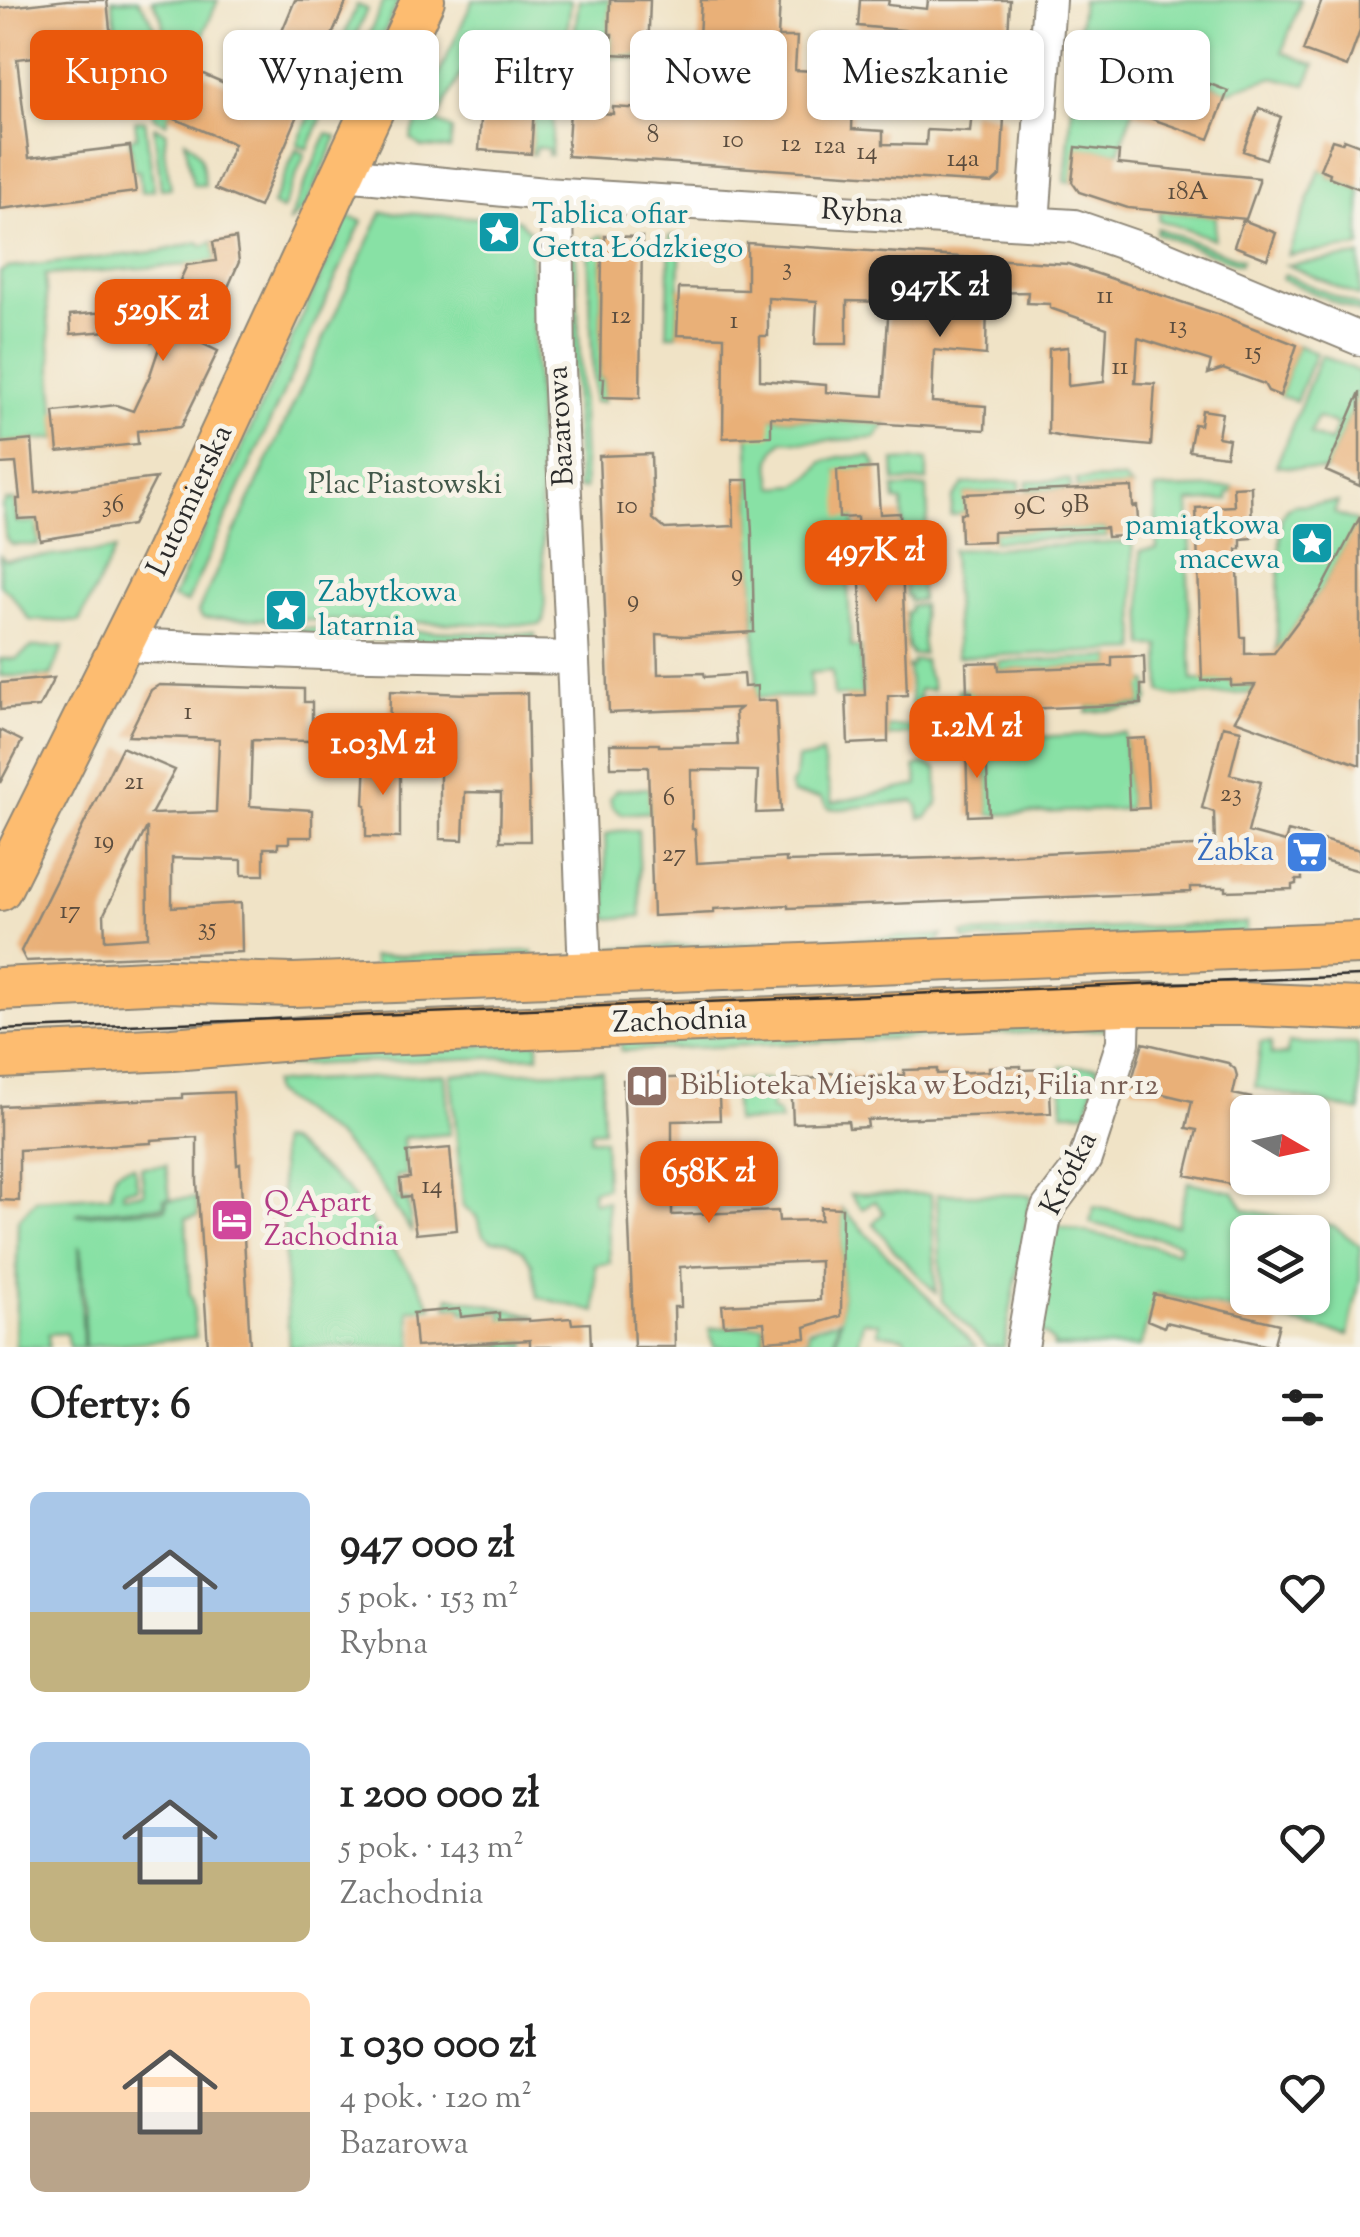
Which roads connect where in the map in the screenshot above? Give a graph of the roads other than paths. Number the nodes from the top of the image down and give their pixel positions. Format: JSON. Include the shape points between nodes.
{"nodes":[{"id":1,"x":423,"y":0,"type":"edge"},
{"id":2,"x":1050,"y":0,"type":"edge"},
{"id":3,"x":344,"y":174,"type":"junction"},
{"id":4,"x":557,"y":195,"type":"junction"},
{"id":5,"x":1033,"y":223,"type":"junction"},
{"id":6,"x":1360,"y":339,"type":"edge"},
{"id":7,"x":122,"y":644,"type":"junction"},
{"id":8,"x":573,"y":658,"type":"junction"},
{"id":9,"x":0,"y":889,"type":"edge"},
{"id":10,"x":1360,"y":943,"type":"edge"},
{"id":11,"x":584,"y":973,"type":"junction"},
{"id":12,"x":0,"y":989,"type":"edge"},
{"id":13,"x":1124,"y":1004,"type":"junction"},
{"id":14,"x":1360,"y":1009,"type":"edge"},
{"id":15,"x":0,"y":1057,"type":"edge"},
{"id":16,"x":1022,"y":1347,"type":"edge"}],
"edges":[{"from":1,"to":3,"type":"main road","name":"Lutomierska"},
{"from":2,"to":5,"type":"street"},
{"from":3,"to":4,"type":"street","name":"Rybna"},
{"from":3,"to":7,"type":"main road","name":"Lutomierska"},
{"from":4,"to":5,"type":"street","name":"Rybna"},
{"from":4,"to":8,"type":"street","name":"Bazarowa"},
{"from":5,"to":6,"type":"street","name":"Rybna","via":[[1100,233]]},
{"from":7,"to":8,"type":"street"},
{"from":7,"to":9,"type":"main road","name":"Lutomierska"},
{"from":8,"to":11,"type":"street","name":"Bazarowa"},
{"from":10,"to":11,"type":"main road","name":"Zachodnia"},
{"from":11,"to":12,"type":"main road","name":"Zachodnia"},
{"from":13,"to":14,"type":"main road","name":"Zachodnia"},
{"from":13,"to":15,"type":"main road","name":"Zachodnia","via":[[314,1037]]},
{"from":13,"to":16,"type":"street","name":"Krótka","via":[[1122,1042],[1092,1140],[1045,1216]]}]}
